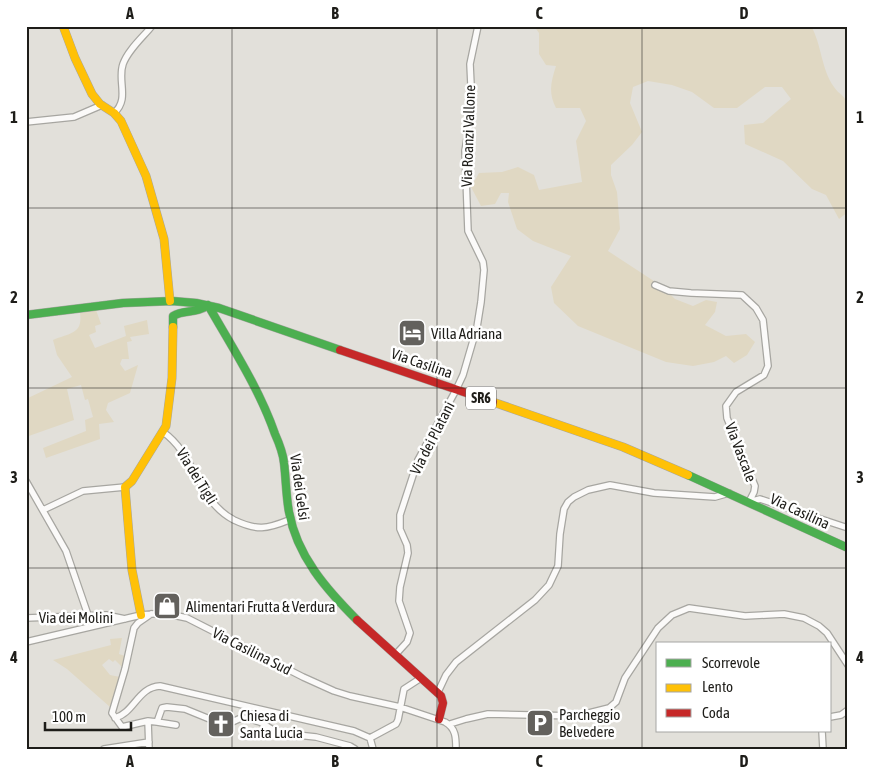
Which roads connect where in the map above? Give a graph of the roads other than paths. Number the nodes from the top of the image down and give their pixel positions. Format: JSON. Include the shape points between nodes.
{"nodes":[{"id":1,"x":63,"y":26,"type":"edge"},
{"id":2,"x":152,"y":26,"type":"edge"},
{"id":3,"x":478,"y":26,"type":"edge"},
{"id":4,"x":102,"y":105,"type":"junction"},
{"id":5,"x":114,"y":113,"type":"junction"},
{"id":6,"x":26,"y":122,"type":"edge"},
{"id":7,"x":654,"y":285,"type":"dead end"},
{"id":8,"x":170,"y":301,"type":"junction"},
{"id":9,"x":208,"y":305,"type":"junction"},
{"id":10,"x":26,"y":315,"type":"edge"},
{"id":11,"x":456,"y":390,"type":"junction"},
{"id":12,"x":163,"y":432,"type":"junction"},
{"id":13,"x":26,"y":481,"type":"edge"},
{"id":14,"x":125,"y":487,"type":"junction"},
{"id":15,"x":729,"y":493,"type":"junction"},
{"id":16,"x":749,"y":502,"type":"junction"},
{"id":17,"x":43,"y":510,"type":"junction"},
{"id":18,"x":289,"y":520,"type":"junction"},
{"id":19,"x":848,"y":528,"type":"edge"},
{"id":20,"x":848,"y":548,"type":"edge"},
{"id":21,"x":153,"y":613,"type":"junction"},
{"id":22,"x":88,"y":615,"type":"junction"},
{"id":23,"x":141,"y":615,"type":"junction"},
{"id":24,"x":26,"y":618,"type":"edge"},
{"id":25,"x":125,"y":619,"type":"junction"},
{"id":26,"x":26,"y":642,"type":"edge"},
{"id":27,"x":396,"y":654,"type":"junction"},
{"id":28,"x":848,"y":665,"type":"edge"},
{"id":29,"x":421,"y":678,"type":"junction"},
{"id":30,"x":438,"y":692,"type":"junction"},
{"id":31,"x":400,"y":707,"type":"junction"},
{"id":32,"x":848,"y":710,"type":"edge"},
{"id":33,"x":832,"y":716,"type":"edge"},
{"id":34,"x":115,"y":718,"type":"junction"},
{"id":35,"x":439,"y":719,"type":"junction"},
{"id":36,"x":148,"y":721,"type":"junction"},
{"id":37,"x":157,"y":722,"type":"junction"},
{"id":38,"x":450,"y":724,"type":"junction"},
{"id":39,"x":176,"y":725,"type":"dead end"},
{"id":40,"x":822,"y":732,"type":"edge"},
{"id":41,"x":370,"y":738,"type":"junction"},
{"id":42,"x":149,"y":745,"type":"edge"},
{"id":43,"x":104,"y":749,"type":"edge"},
{"id":44,"x":355,"y":749,"type":"edge"},
{"id":45,"x":373,"y":749,"type":"edge"},
{"id":46,"x":456,"y":749,"type":"edge"},
{"id":47,"x":824,"y":749,"type":"edge"}],
"edges":[{"from":1,"to":4,"type":"street","via":[[85,80]]},
{"from":2,"to":5,"type":"street","via":[[124,62],[122,101]]},
{"from":3,"to":11,"type":"street","name":"Via Roanzi Vallone","via":[[470,64],[472,100],[465,150],[467,225],[484,270],[477,328]]},
{"from":4,"to":5,"type":"street"},
{"from":4,"to":6,"type":"street","via":[[74,117]]},
{"from":5,"to":8,"type":"street","via":[[124,126],[154,200],[165,242]]},
{"from":7,"to":16,"type":"street","name":"Via Vascale","via":[[669,291],[742,295],[763,320],[768,366],[764,375],[736,392],[726,406],[727,418],[754,486]]},
{"from":8,"to":9,"type":"street","name":"Via Casilina","number":"SR6"},
{"from":8,"to":10,"type":"street","name":"Via Casilina","number":"SR6"},
{"from":9,"to":11,"type":"street","name":"Via Casilina","number":"SR6"},
{"from":9,"to":12,"type":"street","via":[[200,311],[178,312],[174,316],[171,382]]},
{"from":9,"to":18,"type":"street","name":"Via dei Gelsi","via":[[255,390],[280,446]]},
{"from":11,"to":15,"type":"street","name":"Via Casilina","number":"SR6","via":[[618,445]]},
{"from":11,"to":27,"type":"street","name":"Via dei Platani","via":[[418,460],[400,512],[400,529],[408,553],[399,601],[410,633]]},
{"from":12,"to":14,"type":"street","via":[[132,482]]},
{"from":12,"to":18,"type":"street","name":"Via dei Tigli","via":[[178,445],[199,482],[223,514],[259,528]]},
{"from":13,"to":17,"type":"street"},
{"from":14,"to":17,"type":"street","via":[[87,490]]},
{"from":14,"to":23,"type":"street","via":[[132,570]]},
{"from":15,"to":16,"type":"street","name":"Via Casilina","number":"SR6"},
{"from":15,"to":30,"type":"street","via":[[715,497],[654,493],[610,485],[574,497],[564,509],[558,566],[549,584],[459,659]]},
{"from":16,"to":19,"type":"street","name":"Via Vascale","via":[[760,499]]},
{"from":16,"to":20,"type":"street","name":"Via Casilina","number":"SR6"},
{"from":17,"to":22,"type":"street","via":[[69,556]]},
{"from":18,"to":27,"type":"street","name":"Via dei Gelsi","via":[[301,550],[324,585]]},
{"from":21,"to":23,"type":"street","name":"Via Casilina Sud"},
{"from":21,"to":31,"type":"street","name":"Via Casilina Sud","via":[[191,620],[334,691]]},
{"from":21,"to":34,"type":"street","via":[[134,628],[112,708]]},
{"from":22,"to":24,"type":"street","name":"Via dei Molini"},
{"from":22,"to":25,"type":"street","name":"Via dei Molini"},
{"from":23,"to":25,"type":"street","name":"Via Casilina Sud"},
{"from":25,"to":26,"type":"street","name":"Via Casilina Sud"},
{"from":27,"to":29,"type":"street","name":"Via dei Gelsi"},
{"from":28,"to":38,"type":"street","via":[[827,634],[804,618],[784,614],[745,616],[689,608],[672,615],[658,628],[623,681],[616,702],[609,708],[578,716],[488,714]]},
{"from":29,"to":30,"type":"street","name":"Via dei Gelsi"},
{"from":29,"to":31,"type":"street","via":[[404,689]]},
{"from":30,"to":35,"type":"street","via":[[443,700]]},
{"from":31,"to":35,"type":"street","name":"Via Casilina Sud"},
{"from":31,"to":41,"type":"street","via":[[396,724]]},
{"from":32,"to":33,"type":"street"},
{"from":34,"to":36,"type":"street","via":[[122,727]]},
{"from":34,"to":41,"type":"street","via":[[125,713],[147,689],[160,686],[346,729]]},
{"from":35,"to":38,"type":"street","name":"Via Casilina Sud"},
{"from":36,"to":37,"type":"street"},
{"from":36,"to":42,"type":"street"},
{"from":37,"to":39,"type":"street"},
{"from":37,"to":44,"type":"street","via":[[163,707],[181,709],[228,723],[241,718],[250,719],[278,733],[316,737]]},
{"from":38,"to":46,"type":"street","via":[[455,734]]},
{"from":40,"to":47,"type":"street"},
{"from":41,"to":45,"type":"street"},
{"from":42,"to":43,"type":"street"}]}
